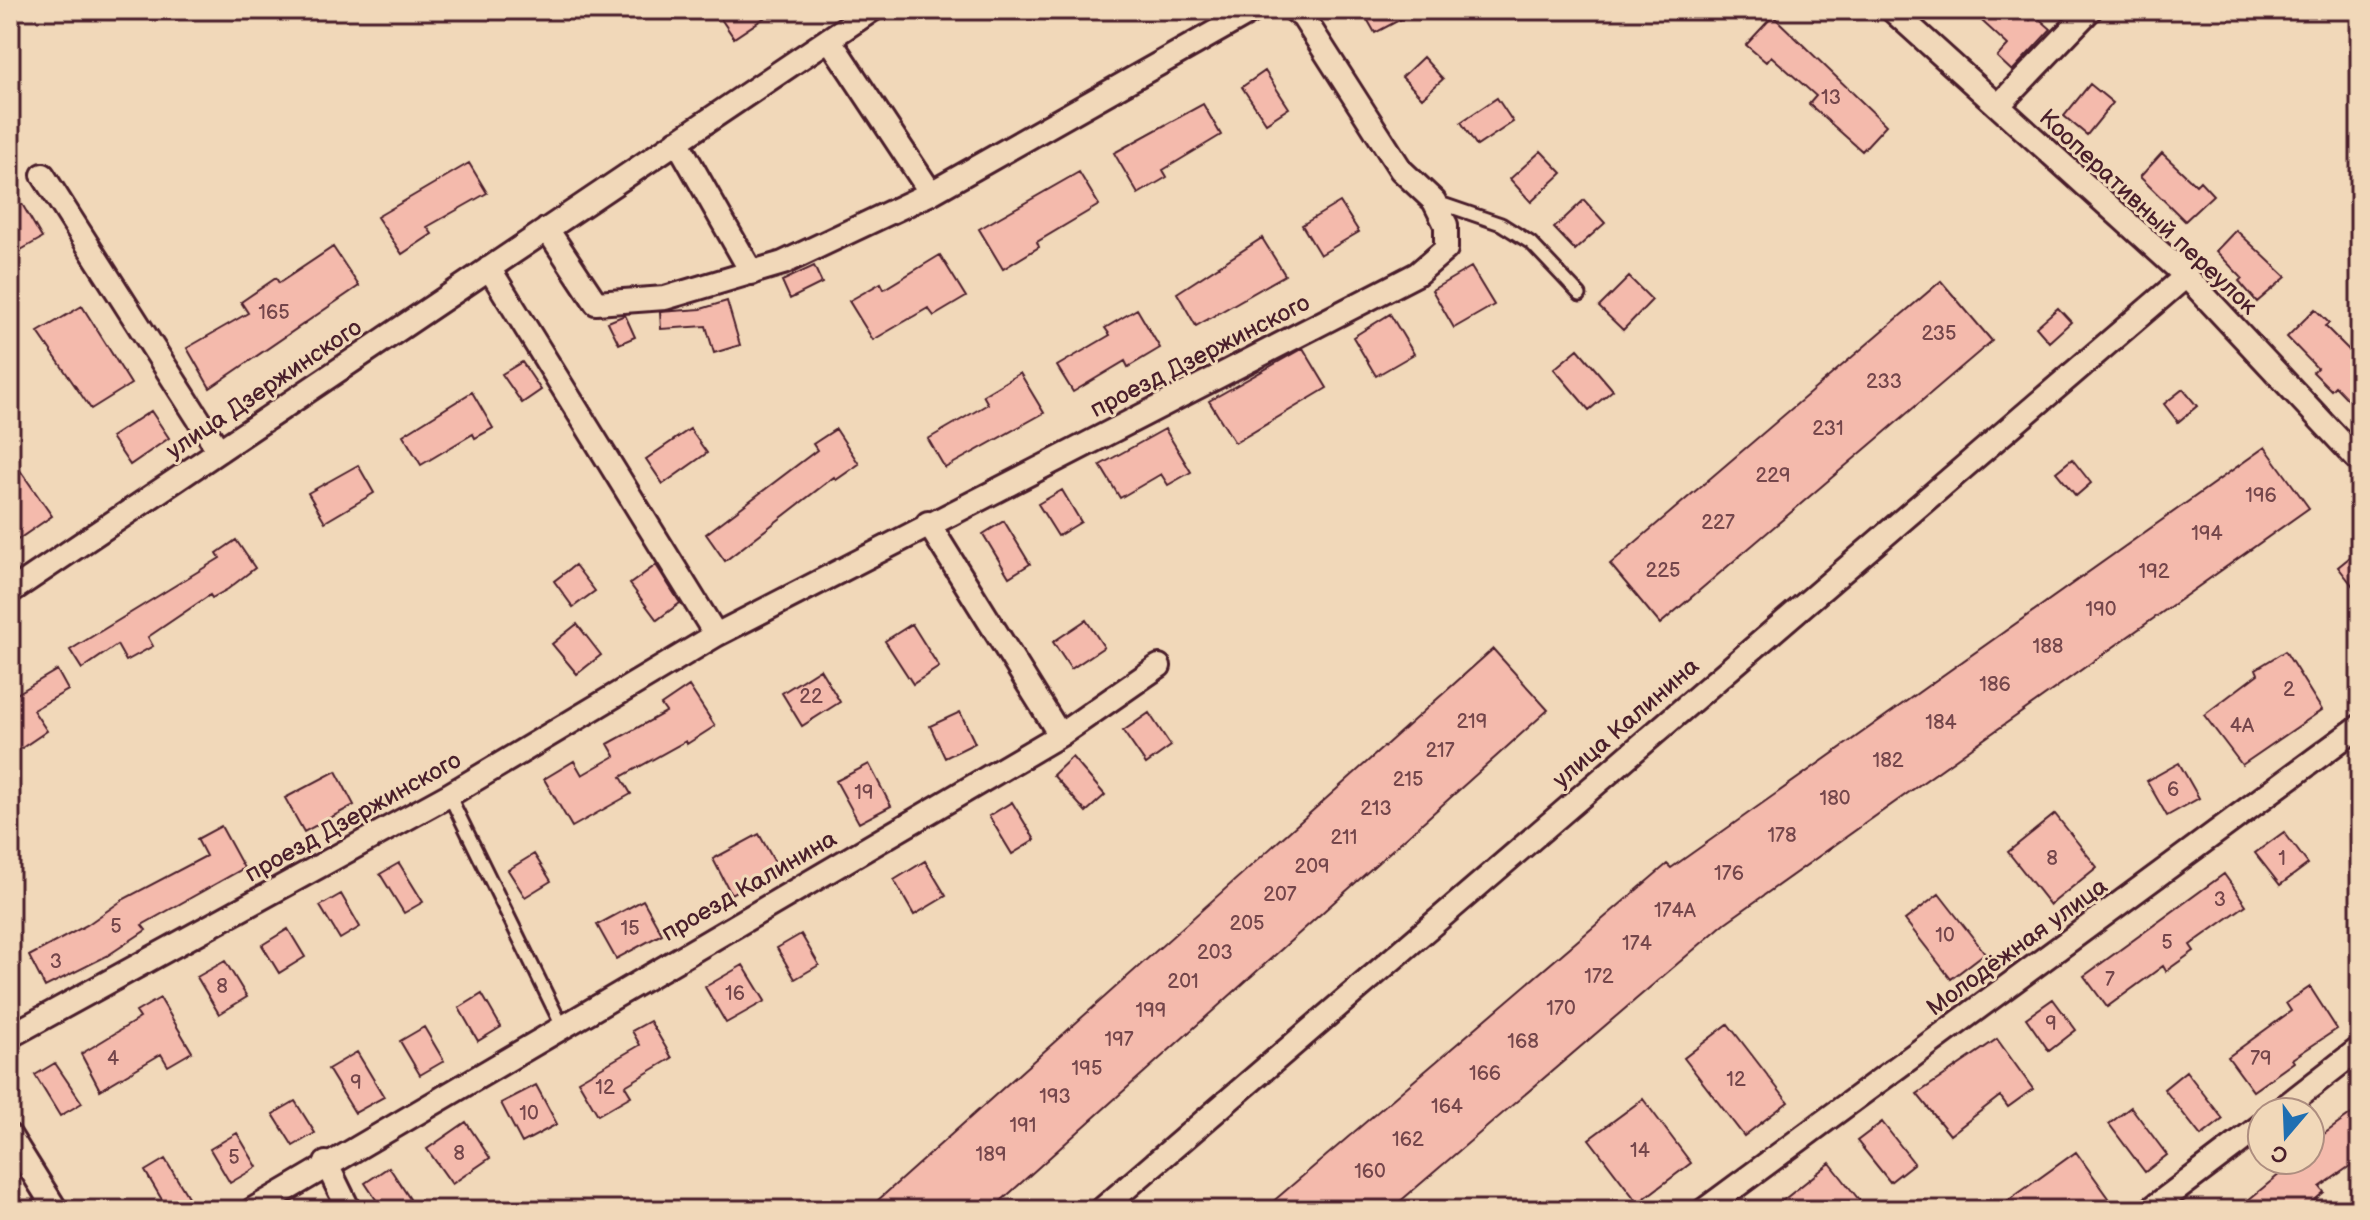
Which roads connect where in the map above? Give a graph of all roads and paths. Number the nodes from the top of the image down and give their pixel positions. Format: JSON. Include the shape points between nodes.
{"nodes":[{"id":1,"x":872,"y":10,"type":"edge"},
{"id":2,"x":1254,"y":10,"type":"edge"},
{"id":3,"x":1294,"y":10,"type":"edge"},
{"id":4,"x":1892,"y":10,"type":"edge"},
{"id":5,"x":2090,"y":10,"type":"edge"},
{"id":6,"x":829,"y":39,"type":"junction"},
{"id":7,"x":1998,"y":106,"type":"junction"},
{"id":8,"x":677,"y":141,"type":"junction"},
{"id":9,"x":43,"y":175,"type":"dead end"},
{"id":10,"x":931,"y":193,"type":"junction"},
{"id":11,"x":1434,"y":201,"type":"junction"},
{"id":12,"x":547,"y":229,"type":"junction"},
{"id":13,"x":489,"y":268,"type":"junction"},
{"id":14,"x":752,"y":273,"type":"junction"},
{"id":15,"x":2186,"y":276,"type":"junction"},
{"id":16,"x":1580,"y":295,"type":"dead end"},
{"id":17,"x":219,"y":451,"type":"junction"},
{"id":18,"x":2360,"y":462,"type":"edge"},
{"id":19,"x":928,"y":523,"type":"junction"},
{"id":20,"x":10,"y":592,"type":"edge"},
{"id":21,"x":716,"y":635,"type":"junction"},
{"id":22,"x":1159,"y":666,"type":"dead end"},
{"id":23,"x":2360,"y":726,"type":"edge"},
{"id":24,"x":1060,"y":735,"type":"junction"},
{"id":25,"x":449,"y":795,"type":"junction"},
{"id":26,"x":562,"y":1026,"type":"junction"},
{"id":27,"x":10,"y":1036,"type":"edge"},
{"id":28,"x":2360,"y":1048,"type":"edge"},
{"id":29,"x":2298,"y":1096,"type":"edge"},
{"id":30,"x":10,"y":1136,"type":"edge"},
{"id":31,"x":2246,"y":1137,"type":"edge"},
{"id":32,"x":326,"y":1163,"type":"junction"},
{"id":33,"x":56,"y":1210,"type":"edge"},
{"id":34,"x":252,"y":1210,"type":"edge"},
{"id":35,"x":349,"y":1210,"type":"edge"},
{"id":36,"x":1101,"y":1210,"type":"edge"},
{"id":37,"x":1704,"y":1210,"type":"edge"},
{"id":38,"x":2150,"y":1210,"type":"edge"}],
"edges":[{"from":1,"to":6,"type":"street","name":"улица Дзержинского"},
{"from":2,"to":10,"type":"street"},
{"from":3,"to":11,"type":"street","name":"проезд Дзержинского","via":[[1401,170]]},
{"from":4,"to":7,"type":"street","name":"Кооперативный переулок"},
{"from":5,"to":7,"type":"street"},
{"from":6,"to":8,"type":"street","name":"улица Дзержинского"},
{"from":6,"to":10,"type":"street"},
{"from":7,"to":15,"type":"street","name":"Кооперативный переулок"},
{"from":8,"to":12,"type":"street","name":"улица Дзержинского"},
{"from":8,"to":14,"type":"street"},
{"from":9,"to":17,"type":"street"},
{"from":10,"to":14,"type":"street"},
{"from":11,"to":16,"type":"lane","via":[[1501,224],[1531,243]]},
{"from":11,"to":19,"type":"street","name":"проезд Дзержинского","via":[[1446,225],[1446,249],[1417,274]]},
{"from":12,"to":13,"type":"street","name":"улица Дзержинского"},
{"from":12,"to":14,"type":"street","via":[[596,303],[665,298]]},
{"from":13,"to":17,"type":"street","name":"улица Дзержинского"},
{"from":13,"to":21,"type":"street"},
{"from":15,"to":18,"type":"street","name":"Кооперативный переулок"},
{"from":15,"to":36,"type":"street","name":"улица Калинина"},
{"from":17,"to":20,"type":"street","name":"улица Дзержинского"},
{"from":19,"to":21,"type":"street","name":"проезд Дзержинского"},
{"from":19,"to":24,"type":"street"},
{"from":21,"to":25,"type":"street","name":"проезд Дзержинского"},
{"from":22,"to":24,"type":"street","name":"проезд Калинина"},
{"from":23,"to":37,"type":"street","name":"Молодёжная улица"},
{"from":24,"to":26,"type":"street","name":"проезд Калинина"},
{"from":25,"to":26,"type":"lane"},
{"from":25,"to":27,"type":"street","name":"проезд Дзержинского"},
{"from":26,"to":32,"type":"street","name":"проезд Калинина"},
{"from":28,"to":29,"type":"street"},
{"from":30,"to":33,"type":"street"},
{"from":31,"to":38,"type":"street"},
{"from":32,"to":34,"type":"street","name":"проезд Калинина"},
{"from":32,"to":35,"type":"street"}]}
